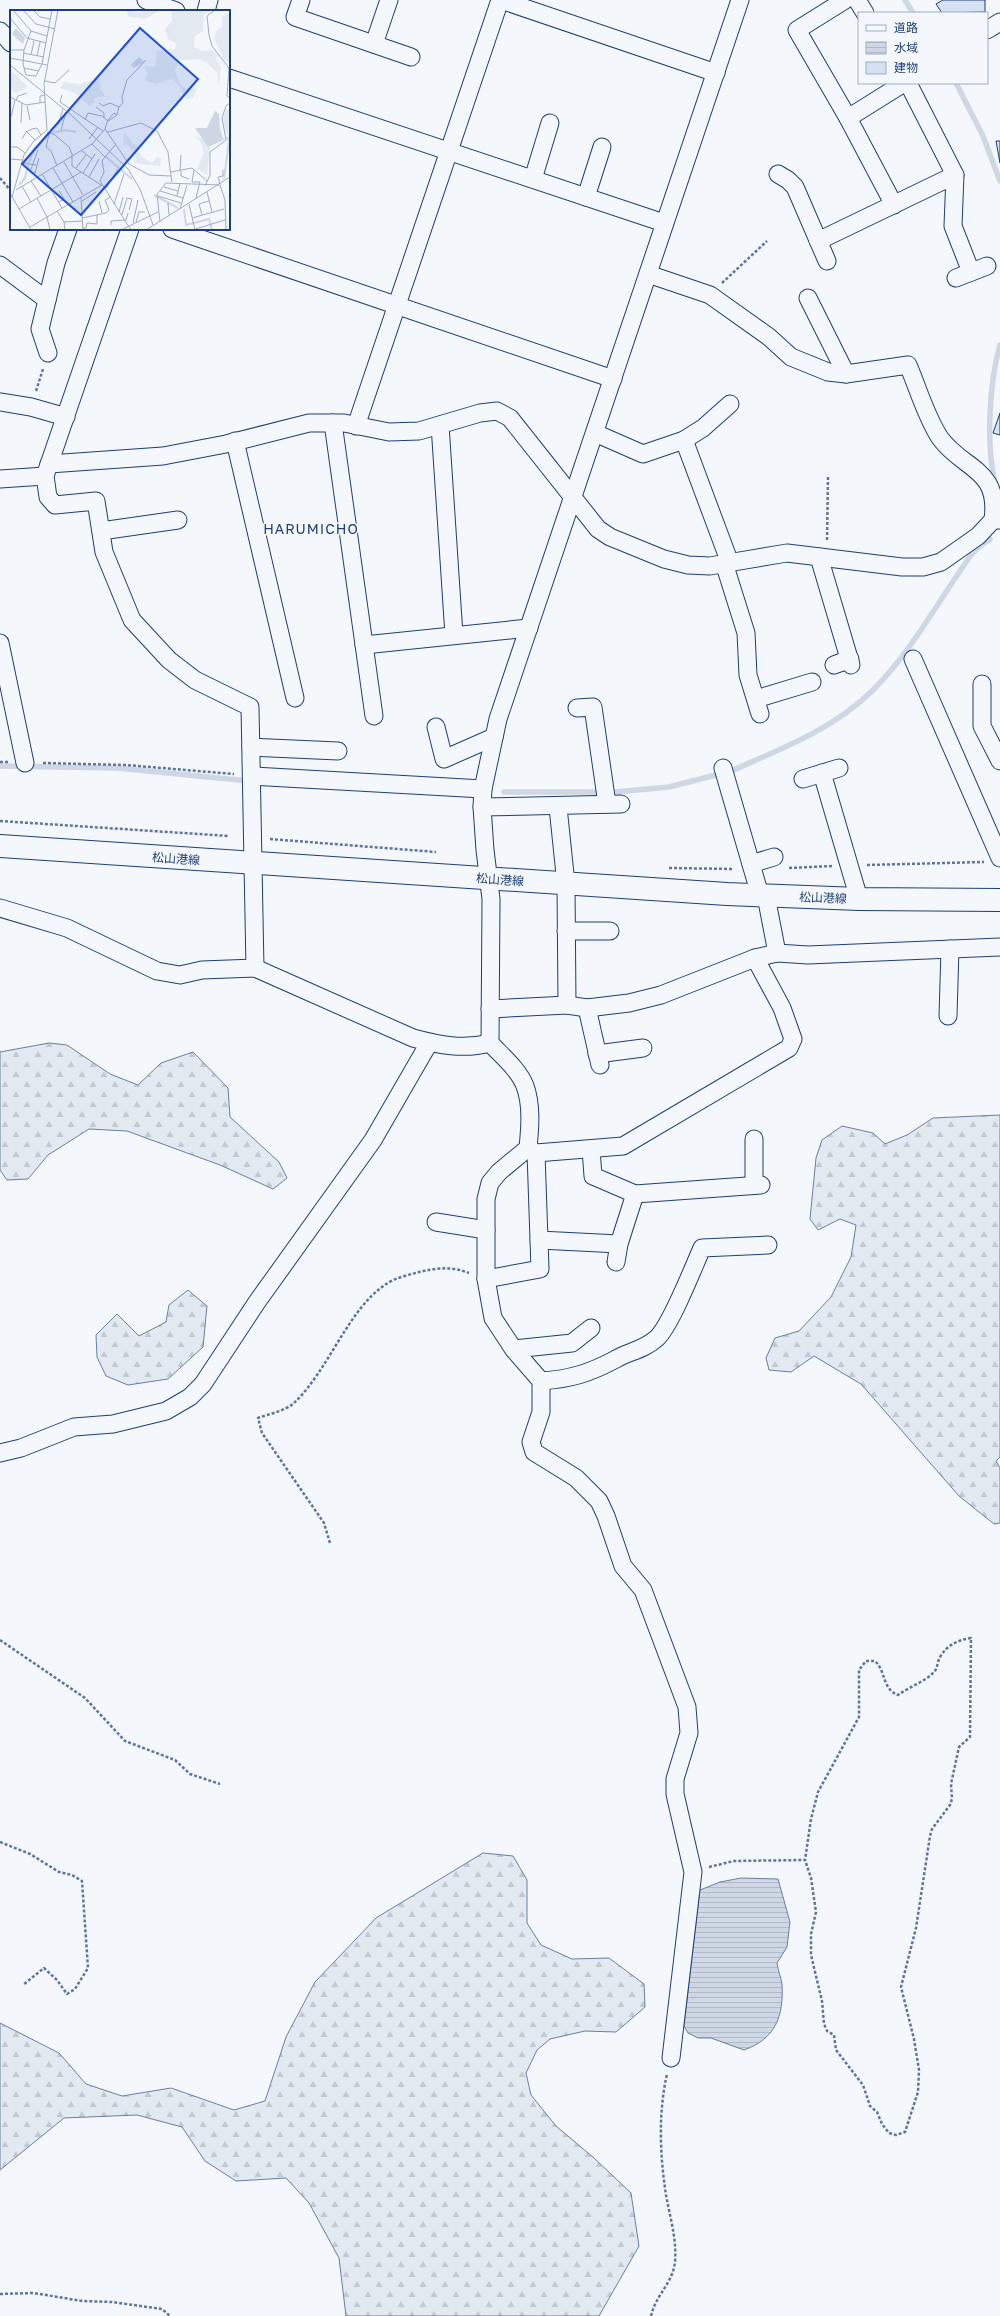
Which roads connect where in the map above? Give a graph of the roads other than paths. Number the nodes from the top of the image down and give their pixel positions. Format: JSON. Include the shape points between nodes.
{"nodes":[{"id":1,"x":146,"y":0,"type":"edge"},
{"id":2,"x":210,"y":0,"type":"edge"},
{"id":3,"x":301,"y":0,"type":"edge"},
{"id":4,"x":389,"y":0,"type":"edge"},
{"id":5,"x":501,"y":0,"type":"edge"},
{"id":6,"x":740,"y":0,"type":"edge"},
{"id":7,"x":844,"y":0,"type":"edge"},
{"id":8,"x":857,"y":0,"type":"edge"},
{"id":9,"x":173,"y":10,"type":"edge"},
{"id":10,"x":206,"y":10,"type":"edge"},
{"id":11,"x":864,"y":12,"type":"edge"},
{"id":12,"x":1000,"y":22,"type":"edge"},
{"id":13,"x":988,"y":29,"type":"edge"},
{"id":14,"x":0,"y":31,"type":"edge"},
{"id":15,"x":10,"y":42,"type":"edge"},
{"id":16,"x":374,"y":44,"type":"junction"},
{"id":17,"x":411,"y":57,"type":"dead end"},
{"id":18,"x":716,"y":72,"type":"junction"},
{"id":19,"x":230,"y":78,"type":"edge"},
{"id":20,"x":902,"y":84,"type":"edge"},
{"id":21,"x":909,"y":84,"type":"edge"},
{"id":22,"x":848,"y":118,"type":"junction"},
{"id":23,"x":550,"y":123,"type":"dead end"},
{"id":24,"x":602,"y":147,"type":"dead end"},
{"id":25,"x":448,"y":151,"type":"junction"},
{"id":26,"x":778,"y":174,"type":"dead end"},
{"id":27,"x":955,"y":175,"type":"junction"},
{"id":28,"x":533,"y":179,"type":"junction"},
{"id":29,"x":586,"y":197,"type":"junction"},
{"id":30,"x":894,"y":205,"type":"junction"},
{"id":31,"x":664,"y":223,"type":"junction"},
{"id":32,"x":68,"y":230,"type":"edge"},
{"id":33,"x":130,"y":230,"type":"edge"},
{"id":34,"x":175,"y":230,"type":"edge"},
{"id":35,"x":818,"y":241,"type":"junction"},
{"id":36,"x":828,"y":261,"type":"dead end"},
{"id":37,"x":0,"y":265,"type":"edge"},
{"id":38,"x":972,"y":272,"type":"dead end"},
{"id":39,"x":648,"y":274,"type":"junction"},
{"id":40,"x":808,"y":298,"type":"dead end"},
{"id":41,"x":47,"y":300,"type":"junction"},
{"id":42,"x":397,"y":305,"type":"junction"},
{"id":43,"x":48,"y":354,"type":"road end"},
{"id":44,"x":846,"y":374,"type":"junction"},
{"id":45,"x":614,"y":379,"type":"junction"},
{"id":46,"x":0,"y":402,"type":"edge"},
{"id":47,"x":730,"y":404,"type":"dead end"},
{"id":48,"x":66,"y":417,"type":"junction"},
{"id":49,"x":333,"y":423,"type":"junction"},
{"id":50,"x":440,"y":425,"type":"junction"},
{"id":51,"x":356,"y":426,"type":"junction"},
{"id":52,"x":595,"y":433,"type":"junction"},
{"id":53,"x":684,"y":440,"type":"junction"},
{"id":54,"x":235,"y":442,"type":"junction"},
{"id":55,"x":47,"y":470,"type":"junction"},
{"id":56,"x":0,"y":479,"type":"edge"},
{"id":57,"x":573,"y":499,"type":"junction"},
{"id":58,"x":178,"y":520,"type":"dead end"},
{"id":59,"x":997,"y":520,"type":"edge"},
{"id":60,"x":101,"y":531,"type":"junction"},
{"id":61,"x":823,"y":558,"type":"junction"},
{"id":62,"x":727,"y":563,"type":"junction"},
{"id":63,"x":529,"y":628,"type":"junction"},
{"id":64,"x":454,"y":635,"type":"junction"},
{"id":65,"x":0,"y":643,"type":"edge"},
{"id":66,"x":364,"y":645,"type":"junction"},
{"id":67,"x":913,"y":659,"type":"dead end"},
{"id":68,"x":834,"y":665,"type":"dead end"},
{"id":69,"x":812,"y":682,"type":"dead end"},
{"id":70,"x":982,"y":684,"type":"dead end"},
{"id":71,"x":295,"y":698,"type":"dead end"},
{"id":72,"x":577,"y":708,"type":"dead end"},
{"id":73,"x":374,"y":716,"type":"dead end"},
{"id":74,"x":436,"y":727,"type":"dead end"},
{"id":75,"x":494,"y":737,"type":"junction"},
{"id":76,"x":251,"y":747,"type":"junction"},
{"id":77,"x":338,"y":751,"type":"dead end"},
{"id":78,"x":1000,"y":762,"type":"edge"},
{"id":79,"x":25,"y":763,"type":"road end"},
{"id":80,"x":722,"y":768,"type":"dead end"},
{"id":81,"x":839,"y":768,"type":"dead end"},
{"id":82,"x":822,"y":773,"type":"junction"},
{"id":83,"x":252,"y":776,"type":"junction"},
{"id":84,"x":803,"y":779,"type":"dead end"},
{"id":85,"x":483,"y":789,"type":"junction"},
{"id":86,"x":482,"y":807,"type":"junction"},
{"id":87,"x":558,"y":807,"type":"junction"},
{"id":88,"x":0,"y":846,"type":"edge"},
{"id":89,"x":774,"y":857,"type":"dead end"},
{"id":90,"x":996,"y":860,"type":"edge"},
{"id":91,"x":254,"y":864,"type":"junction"},
{"id":92,"x":751,"y":866,"type":"junction"},
{"id":93,"x":489,"y":879,"type":"junction"},
{"id":94,"x":566,"y":884,"type":"junction"},
{"id":95,"x":763,"y":895,"type":"junction"},
{"id":96,"x":859,"y":899,"type":"junction"},
{"id":97,"x":1000,"y":900,"type":"edge"},
{"id":98,"x":0,"y":908,"type":"edge"},
{"id":99,"x":566,"y":931,"type":"junction"},
{"id":100,"x":610,"y":931,"type":"dead end"},
{"id":101,"x":1000,"y":947,"type":"edge"},
{"id":102,"x":950,"y":949,"type":"junction"},
{"id":103,"x":777,"y":953,"type":"junction"},
{"id":104,"x":755,"y":958,"type":"junction"},
{"id":105,"x":255,"y":968,"type":"junction"},
{"id":106,"x":567,"y":1005,"type":"junction"},
{"id":107,"x":587,"y":1008,"type":"junction"},
{"id":108,"x":490,"y":1009,"type":"junction"},
{"id":109,"x":948,"y":1016,"type":"dead end"},
{"id":110,"x":429,"y":1042,"type":"junction"},
{"id":111,"x":490,"y":1043,"type":"junction"},
{"id":112,"x":643,"y":1048,"type":"dead end"},
{"id":113,"x":754,"y":1139,"type":"dead end"},
{"id":114,"x":591,"y":1149,"type":"junction"},
{"id":115,"x":532,"y":1150,"type":"junction"},
{"id":116,"x":635,"y":1194,"type":"junction"},
{"id":117,"x":436,"y":1222,"type":"dead end"},
{"id":118,"x":486,"y":1230,"type":"junction"},
{"id":119,"x":539,"y":1240,"type":"junction"},
{"id":120,"x":619,"y":1244,"type":"junction"},
{"id":121,"x":768,"y":1245,"type":"dead end"},
{"id":122,"x":616,"y":1262,"type":"dead end"},
{"id":123,"x":486,"y":1279,"type":"junction"},
{"id":124,"x":591,"y":1328,"type":"dead end"},
{"id":125,"x":514,"y":1349,"type":"junction"},
{"id":126,"x":541,"y":1380,"type":"junction"},
{"id":127,"x":0,"y":1453,"type":"edge"},
{"id":128,"x":671,"y":2058,"type":"road end"}],
"edges":[{"from":1,"to":9,"type":"street"},
{"from":2,"to":10,"type":"street"},
{"from":3,"to":16,"type":"street","via":[[295,17]]},
{"from":4,"to":16,"type":"street"},
{"from":5,"to":18,"type":"street"},
{"from":5,"to":25,"type":"street"},
{"from":6,"to":18,"type":"street"},
{"from":7,"to":22,"type":"street","via":[[797,30]]},
{"from":8,"to":11,"type":"street"},
{"from":12,"to":13,"type":"street"},
{"from":14,"to":15,"type":"street"},
{"from":16,"to":17,"type":"street"},
{"from":18,"to":31,"type":"street"},
{"from":19,"to":25,"type":"street"},
{"from":20,"to":22,"type":"street"},
{"from":21,"to":27,"type":"street"},
{"from":22,"to":30,"type":"street"},
{"from":23,"to":28,"type":"street"},
{"from":24,"to":29,"type":"street"},
{"from":25,"to":28,"type":"street"},
{"from":25,"to":42,"type":"street"},
{"from":26,"to":35,"type":"street","via":[[795,187]]},
{"from":27,"to":30,"type":"street"},
{"from":27,"to":38,"type":"street","via":[[953,226]]},
{"from":28,"to":29,"type":"street"},
{"from":29,"to":31,"type":"street"},
{"from":30,"to":35,"type":"street"},
{"from":31,"to":39,"type":"street"},
{"from":32,"to":41,"type":"street"},
{"from":33,"to":48,"type":"street"},
{"from":34,"to":42,"type":"street"},
{"from":35,"to":36,"type":"street"},
{"from":37,"to":41,"type":"street"},
{"from":39,"to":44,"type":"street","via":[[710,295],[769,337],[790,357],[828,372]]},
{"from":39,"to":45,"type":"street"},
{"from":40,"to":44,"type":"street"},
{"from":41,"to":43,"type":"street","via":[[40,329]]},
{"from":42,"to":45,"type":"street"},
{"from":42,"to":51,"type":"street"},
{"from":44,"to":59,"type":"street","via":[[908,365],[940,438],[985,479],[993,494]]},
{"from":45,"to":52,"type":"street"},
{"from":46,"to":48,"type":"street","via":[[32,407]]},
{"from":47,"to":53,"type":"street","via":[[703,428]]},
{"from":48,"to":55,"type":"street"},
{"from":49,"to":51,"type":"street"},
{"from":49,"to":54,"type":"street","via":[[309,423]]},
{"from":49,"to":66,"type":"street"},
{"from":50,"to":51,"type":"street","via":[[419,430],[389,432]]},
{"from":50,"to":57,"type":"street","via":[[497,410],[510,418]]},
{"from":50,"to":64,"type":"street"},
{"from":52,"to":53,"type":"street","via":[[643,454]]},
{"from":52,"to":57,"type":"street"},
{"from":53,"to":62,"type":"street"},
{"from":54,"to":55,"type":"street","via":[[163,456]]},
{"from":54,"to":71,"type":"street"},
{"from":55,"to":56,"type":"street"},
{"from":55,"to":60,"type":"street","via":[[48,497],[55,505],[96,502]]},
{"from":57,"to":62,"type":"street","via":[[598,529],[610,537],[664,559],[688,565],[710,566]]},
{"from":57,"to":63,"type":"street"},
{"from":58,"to":60,"type":"street"},
{"from":59,"to":61,"type":"street","via":[[941,562],[922,567]]},
{"from":60,"to":76,"type":"street","via":[[104,552],[132,620],[169,660],[195,680],[250,707]]},
{"from":61,"to":62,"type":"street","via":[[787,553]]},
{"from":61,"to":68,"type":"street","via":[[851,662]]},
{"from":62,"to":69,"type":"street","via":[[746,634],[748,675],[758,706]]},
{"from":63,"to":64,"type":"street"},
{"from":63,"to":75,"type":"street"},
{"from":64,"to":66,"type":"street"},
{"from":65,"to":79,"type":"street"},
{"from":66,"to":73,"type":"street"},
{"from":67,"to":90,"type":"street"},
{"from":70,"to":78,"type":"street","via":[[982,726]]},
{"from":72,"to":87,"type":"street","via":[[593,707],[614,804]]},
{"from":74,"to":75,"type":"street","via":[[444,759]]},
{"from":75,"to":85,"type":"street"},
{"from":76,"to":77,"type":"street"},
{"from":76,"to":83,"type":"street"},
{"from":80,"to":92,"type":"street"},
{"from":81,"to":82,"type":"street"},
{"from":82,"to":84,"type":"street"},
{"from":82,"to":96,"type":"street"},
{"from":83,"to":85,"type":"street"},
{"from":83,"to":91,"type":"street"},
{"from":85,"to":86,"type":"street"},
{"from":86,"to":87,"type":"street"},
{"from":86,"to":93,"type":"street"},
{"from":87,"to":94,"type":"street"},
{"from":88,"to":91,"type":"main road","name":"松山港線"},
{"from":89,"to":92,"type":"street"},
{"from":91,"to":93,"type":"main road","name":"松山港線"},
{"from":91,"to":105,"type":"street"},
{"from":92,"to":95,"type":"street"},
{"from":93,"to":94,"type":"main road","name":"松山港線"},
{"from":93,"to":108,"type":"street"},
{"from":94,"to":95,"type":"main road","name":"松山港線"},
{"from":94,"to":99,"type":"street"},
{"from":95,"to":96,"type":"main road","name":"松山港線"},
{"from":95,"to":103,"type":"street"},
{"from":96,"to":97,"type":"main road","name":"松山港線"},
{"from":98,"to":105,"type":"street","via":[[67,928],[157,971],[180,975],[202,970]]},
{"from":99,"to":100,"type":"street"},
{"from":99,"to":106,"type":"street"},
{"from":101,"to":102,"type":"street"},
{"from":102,"to":103,"type":"street","via":[[808,955]]},
{"from":102,"to":109,"type":"street"},
{"from":103,"to":104,"type":"street"},
{"from":104,"to":107,"type":"street","via":[[662,995]]},
{"from":104,"to":114,"type":"street","via":[[782,1008],[793,1039],[789,1048],[623,1146]]},
{"from":105,"to":110,"type":"street","via":[[413,1038]]},
{"from":106,"to":107,"type":"street"},
{"from":106,"to":108,"type":"street"},
{"from":107,"to":112,"type":"street","via":[[598,1060]]},
{"from":108,"to":111,"type":"street"},
{"from":110,"to":111,"type":"street","via":[[460,1048]]},
{"from":110,"to":127,"type":"street","via":[[373,1140],[190,1398],[166,1411],[113,1424],[74,1427],[21,1448]]},
{"from":111,"to":115,"type":"street","via":[[514,1069],[525,1086]]},
{"from":113,"to":116,"type":"street","via":[[757,1185]]},
{"from":114,"to":115,"type":"street"},
{"from":114,"to":116,"type":"street","via":[[593,1176]]},
{"from":115,"to":118,"type":"street","via":[[499,1172],[490,1183],[486,1199]]},
{"from":115,"to":119,"type":"street"},
{"from":116,"to":120,"type":"street"},
{"from":117,"to":118,"type":"street"},
{"from":118,"to":123,"type":"street"},
{"from":119,"to":120,"type":"street"},
{"from":119,"to":123,"type":"street","via":[[540,1269]]},
{"from":120,"to":122,"type":"street"},
{"from":121,"to":126,"type":"street","via":[[702,1248],[668,1324],[658,1337],[632,1354],[589,1373],[563,1379]]},
{"from":123,"to":125,"type":"street","via":[[493,1318]]},
{"from":124,"to":125,"type":"street","via":[[572,1343]]},
{"from":125,"to":126,"type":"street"},
{"from":126,"to":128,"type":"street","via":[[541,1412],[531,1442],[534,1452],[576,1478],[599,1501],[623,1566],[643,1590],[687,1707],[689,1733],[675,1779],[675,1794],[693,1872]]}]}
